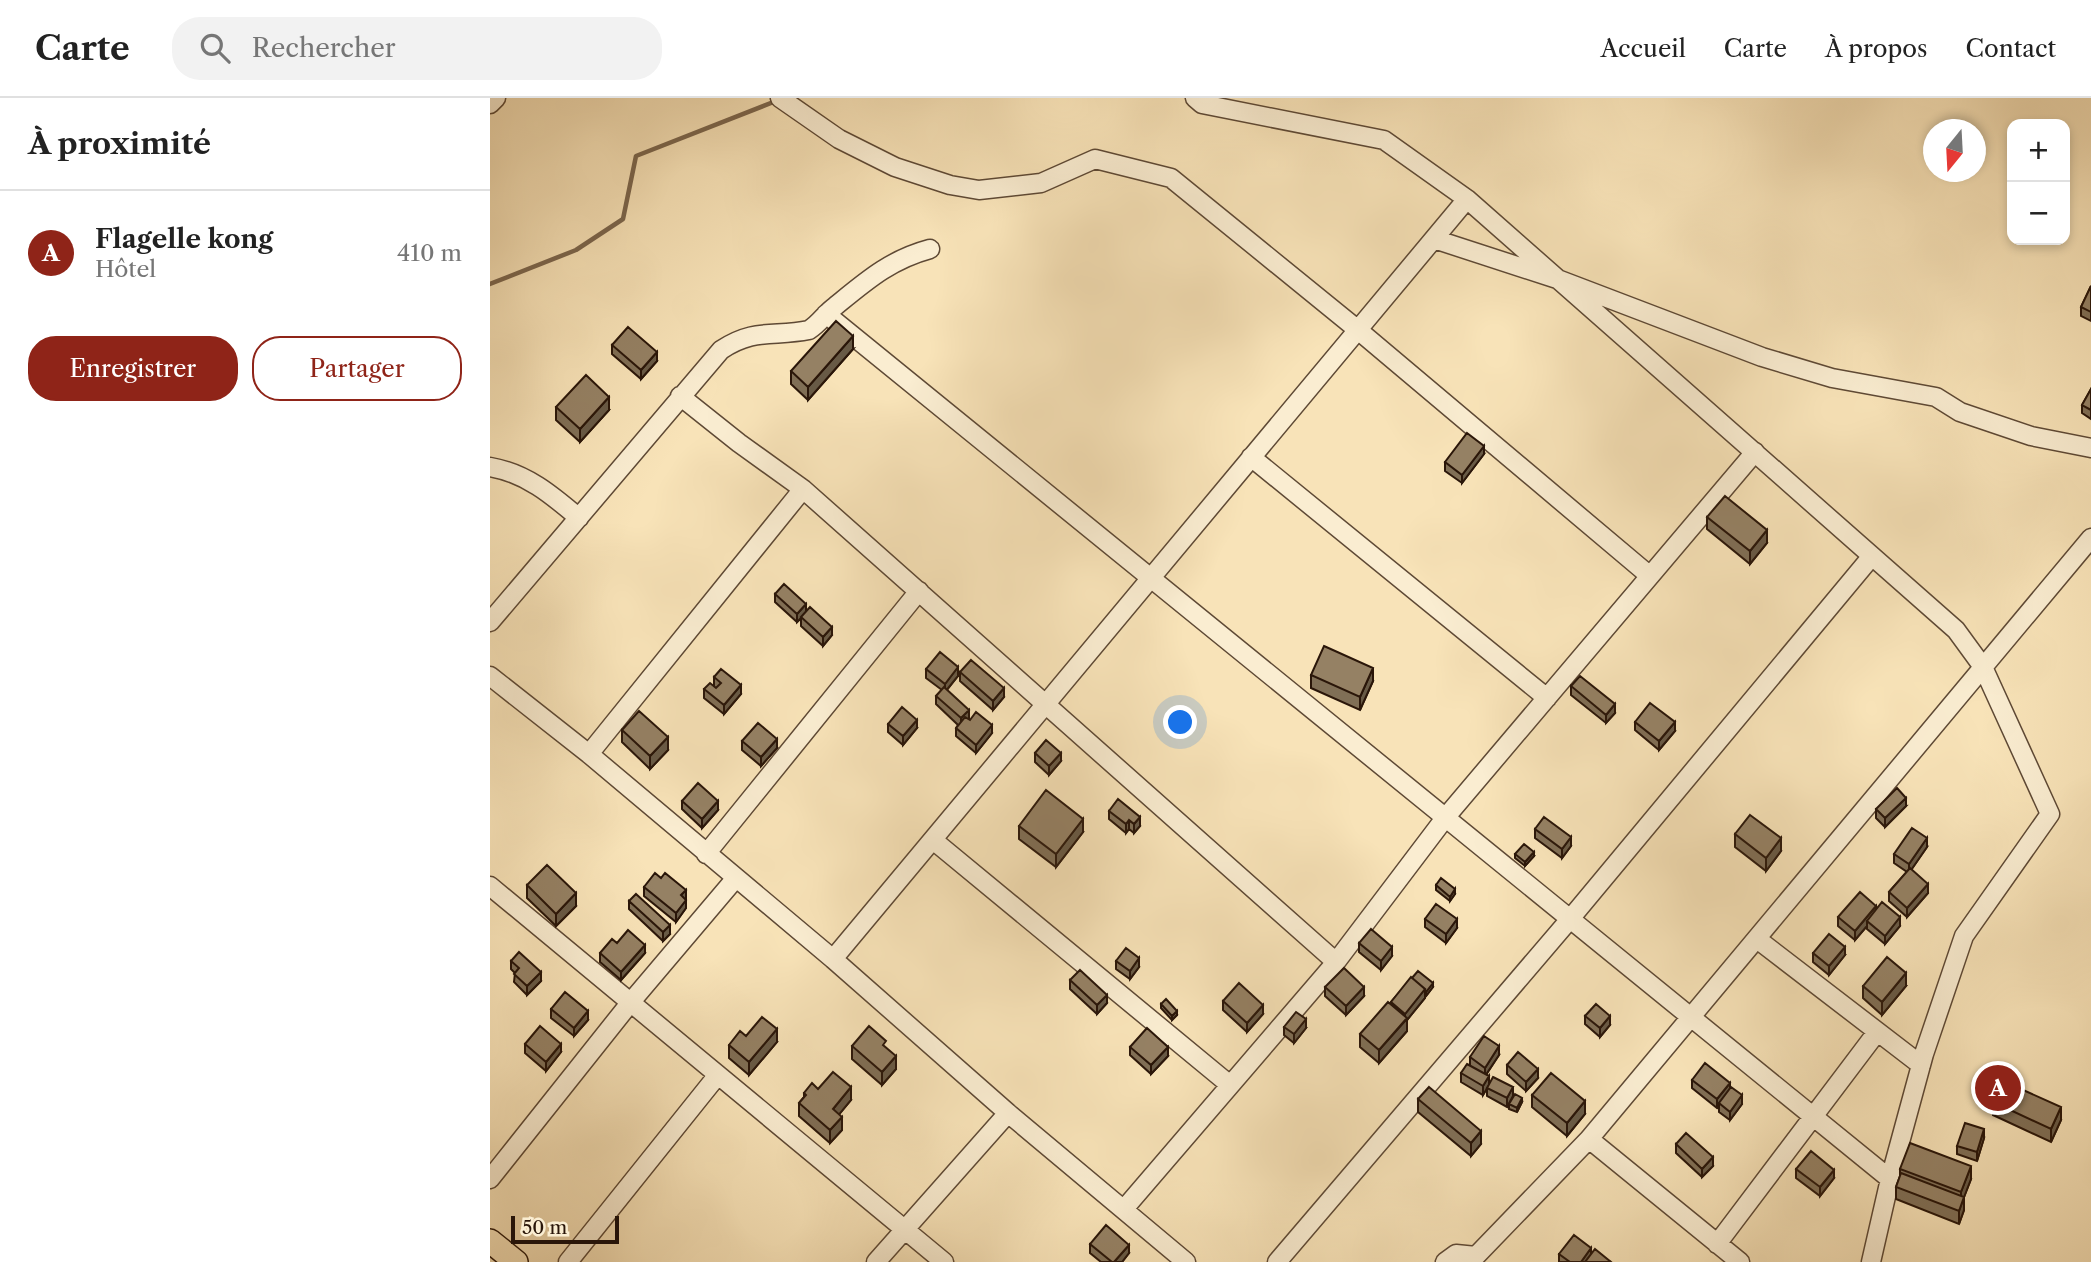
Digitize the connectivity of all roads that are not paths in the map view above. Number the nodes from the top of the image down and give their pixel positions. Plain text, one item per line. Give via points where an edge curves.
1 (496, 98) edge
2 (780, 98) edge
3 (1195, 98) edge
4 (490, 104) edge
5 (1467, 199) junction
6 (1434, 239) junction
7 (930, 249) dead end
8 (1560, 280) junction
9 (826, 314) junction
10 (1358, 330) junction
11 (680, 396) junction
12 (2091, 448) edge
13 (1755, 452) junction
14 (1251, 457) junction
15 (490, 467) edge
16 (803, 489) junction
17 (579, 518) junction
18 (2091, 538) edge
19 (1872, 556) junction
20 (1650, 576) junction
21 (1151, 578) junction
22 (919, 591) junction
23 (490, 622) edge
24 (1983, 667) junction
25 (490, 676) edge
26 (1547, 698) junction
27 (1045, 704) junction
28 (589, 754) junction
29 (1445, 818) junction
30 (933, 840) junction
31 (706, 854) junction
32 (735, 879) junction
33 (490, 886) edge
34 (1570, 919) junction
35 (1757, 939) junction
36 (833, 959) junction
37 (1336, 962) junction
38 (630, 1003) junction
39 (1691, 1017) junction
40 (1877, 1032) junction
41 (1921, 1065) junction
42 (717, 1076) junction
43 (1230, 1085) junction
44 (1008, 1112) junction
45 (1812, 1116) junction
46 (1588, 1139) junction
47 (490, 1179) edge
48 (1890, 1179) junction
49 (1124, 1209) junction
50 (903, 1230) junction
51 (490, 1241) edge
52 (1717, 1244) junction
53 (1480, 1259) edge
54 (516, 1262) edge
55 (568, 1262) edge
56 (876, 1262) edge
57 (944, 1262) edge
58 (1186, 1262) edge
59 (1277, 1262) edge
60 (1445, 1262) edge
61 (1740, 1262) edge
62 (1871, 1262) edge

1 - 4 street
2 - 10 street via 839,139 895,167 960,187 979,190 1041,183 1096,159 1171,178
3 - 5 street via 1202,104 1384,140
5 - 6 street
5 - 8 street
6 - 8 street
6 - 10 street
7 - 9 street via 885,268
8 - 12 street via 1762,357 1832,378 1936,397 1960,412 2031,436
8 - 13 street
9 - 11 street via 809,330 751,335 735,341 721,350
9 - 21 street
10 - 14 street
10 - 20 street
11 - 16 street
11 - 17 street
13 - 19 street
13 - 20 street
14 - 21 street
14 - 26 street
15 - 17 street via 526,478
16 - 22 street
16 - 28 street
17 - 23 street
18 - 24 street
19 - 24 street via 1956,630
19 - 34 street
20 - 26 street
21 - 27 street
21 - 29 street
22 - 27 street
22 - 31 street
24 - 35 street
24 - 41 street via 2050,814 1964,936
25 - 28 street
26 - 29 street
27 - 30 street
27 - 37 street
28 - 31 street
29 - 34 street
29 - 37 street
30 - 36 street
30 - 43 street
31 - 32 street
32 - 36 street
32 - 38 street
33 - 38 street
34 - 39 street
34 - 59 street
35 - 39 street
35 - 40 street
36 - 44 street
37 - 43 street
38 - 42 street
38 - 47 street
39 - 45 street
39 - 46 street
40 - 41 street
40 - 45 street
41 - 48 street
42 - 50 street
42 - 55 street
43 - 49 street
44 - 49 street
44 - 50 street
45 - 48 street
45 - 52 street
46 - 52 street
46 - 53 street
48 - 62 street
49 - 58 street
50 - 56 street
50 - 57 street
51 - 54 main road
52 - 61 street
53 - 60 street via 1457,1254

